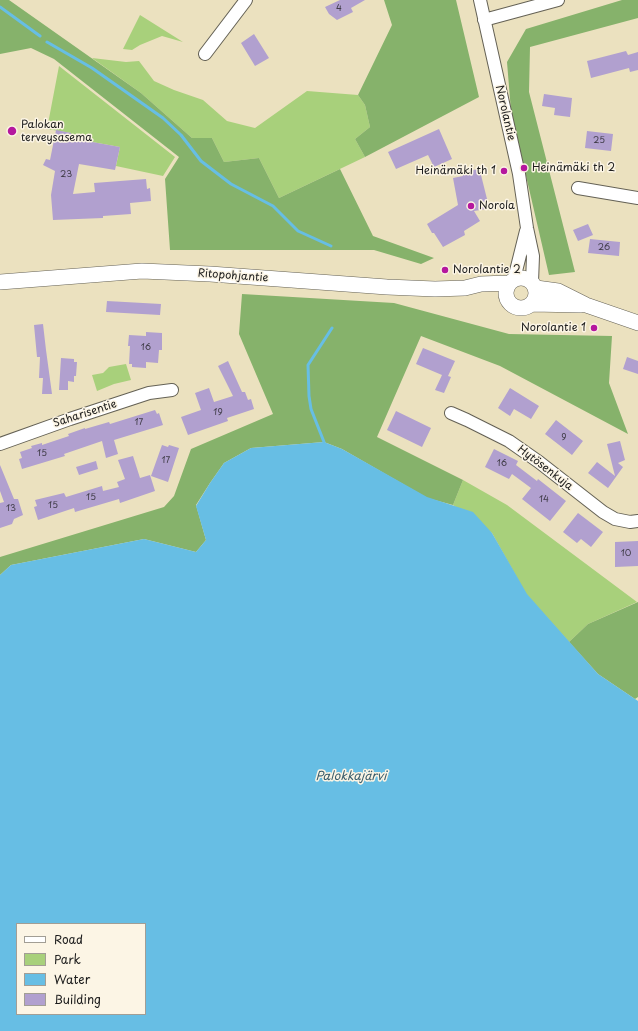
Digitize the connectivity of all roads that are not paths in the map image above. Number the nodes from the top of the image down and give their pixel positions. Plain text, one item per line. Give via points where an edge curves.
1 (246, 0) edge
2 (480, 0) edge
3 (558, 0) edge
4 (484, 20) junction
5 (205, 54) dead end
6 (578, 188) dead end
7 (638, 198) edge
8 (527, 228) junction
9 (0, 282) edge
10 (534, 285) junction
11 (509, 286) junction
12 (532, 304) junction
13 (586, 305) junction
14 (638, 323) edge
15 (172, 390) dead end
16 (451, 413) dead end
17 (0, 444) edge
18 (638, 521) edge

1 - 5 street
2 - 4 street, Norolantie
3 - 4 street
4 - 8 street, Norolantie via 519,174
6 - 7 street
8 - 10 street, Norolantie via 533,256
8 - 11 street, Norolantie
9 - 11 main road, Ritopohjantie via 142,271 435,289 465,288 480,284
10 - 11 main road via 523,278
10 - 12 main road via 536,295
10 - 13 main road via 558,291
11 - 12 main road via 508,300 514,307 524,308
12 - 13 main road
13 - 14 main road
15 - 17 street, Saharisentie via 149,393
16 - 18 street, Hytösenkuja via 509,442 615,519

